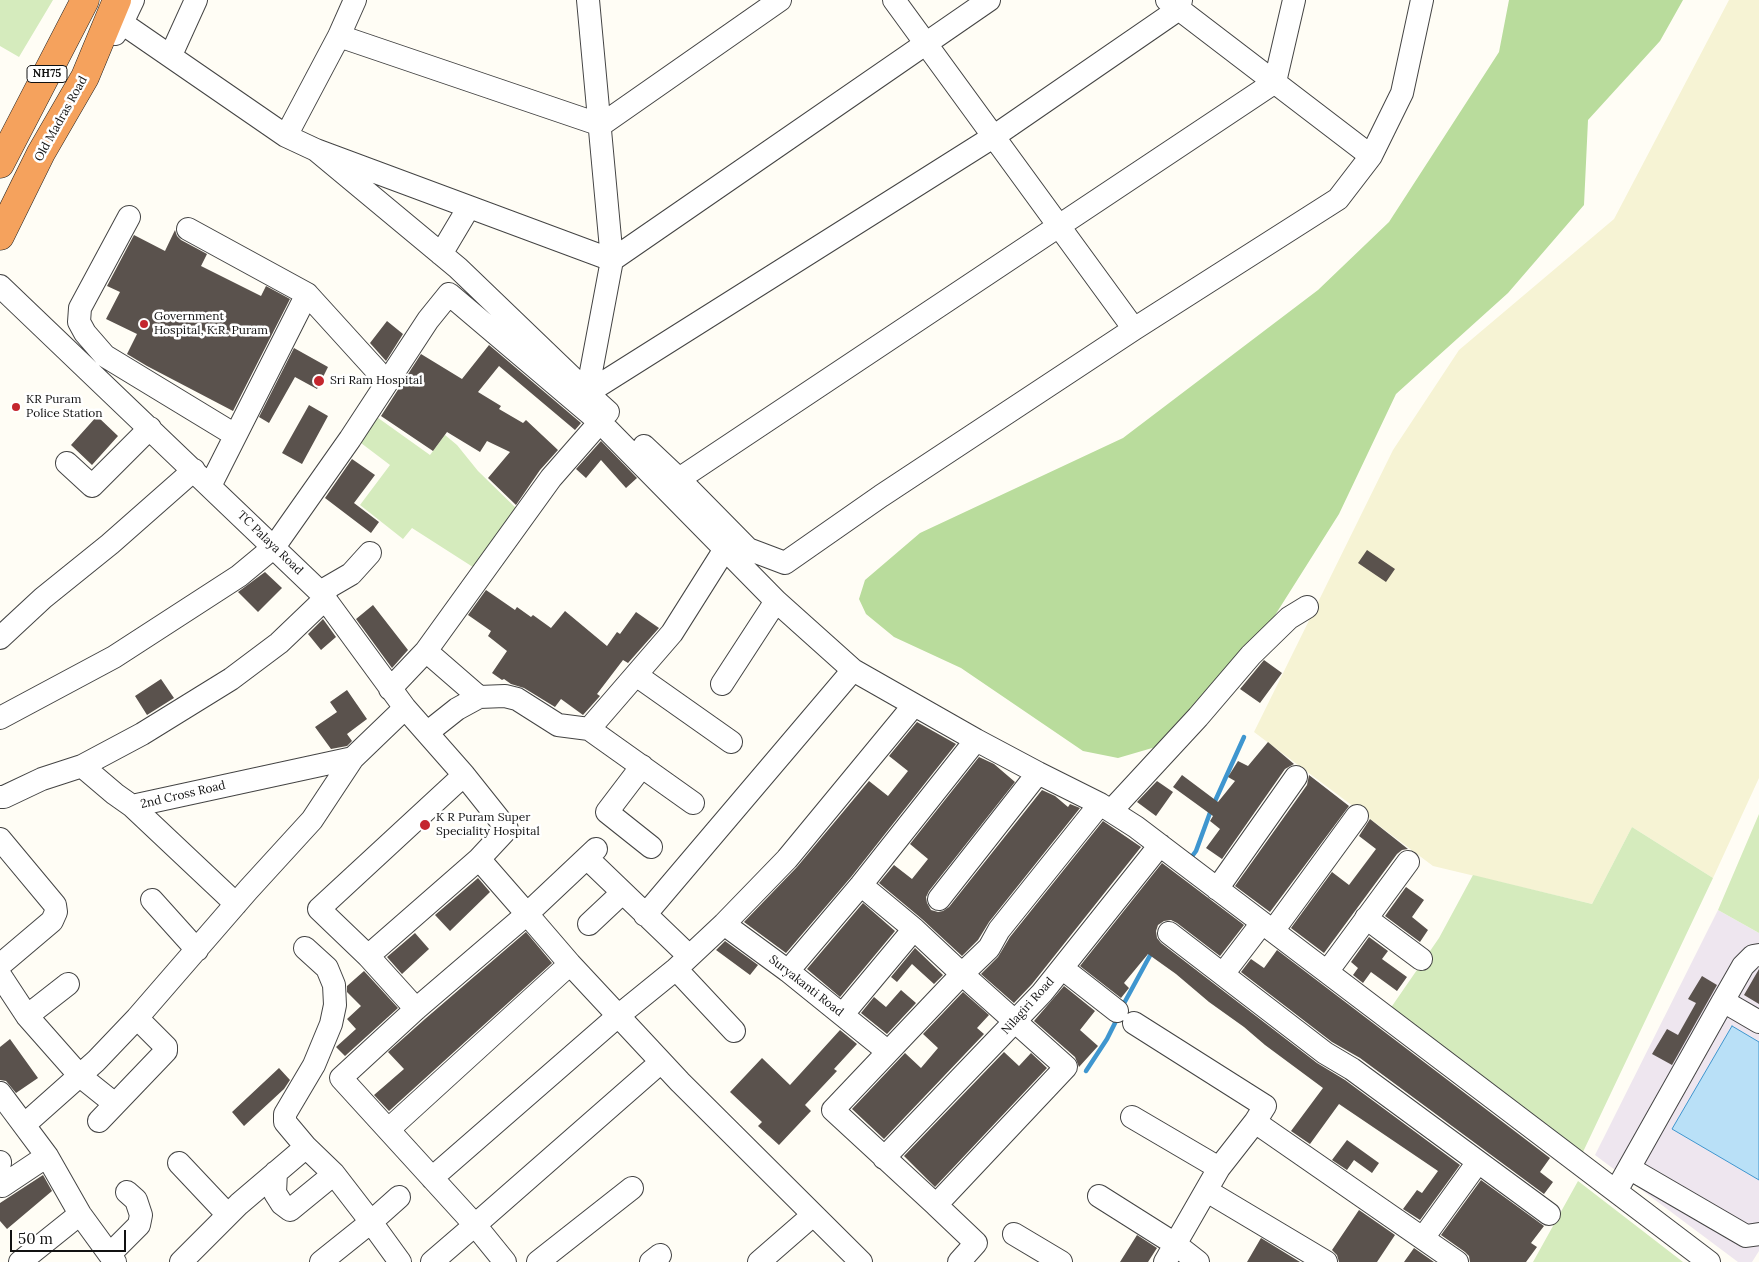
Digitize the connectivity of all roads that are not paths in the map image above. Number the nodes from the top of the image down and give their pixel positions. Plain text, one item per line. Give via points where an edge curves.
1 (85, 0) edge
2 (134, 0) edge
3 (196, 0) edge
4 (355, 0) edge
5 (588, 0) edge
6 (780, 0) edge
7 (894, 0) edge
8 (989, 0) edge
9 (1294, 0) edge
10 (1422, 0) edge
11 (1176, 3) edge
12 (120, 11) edge
13 (338, 36) junction
14 (926, 45) junction
15 (171, 55) junction
16 (1275, 82) junction
17 (601, 125) junction
18 (286, 136) junction
19 (993, 137) junction
20 (316, 150) junction
21 (3, 151) edge
22 (41, 153) junction
23 (1371, 156) junction
24 (469, 207) junction
25 (129, 217) dead end
26 (1060, 227) junction
27 (188, 229) dead end
28 (0, 236) edge
29 (441, 254) junction
30 (612, 260) junction
31 (0, 286) edge
32 (307, 294) junction
33 (1134, 329) junction
34 (377, 371) dead end
35 (587, 393) junction
36 (600, 422) junction
37 (150, 428) junction
38 (235, 435) junction
39 (67, 464) dead end
40 (194, 470) junction
41 (679, 479) junction
42 (210, 486) junction
43 (274, 547) junction
44 (725, 549) junction
45 (370, 553) dead end
46 (323, 595) junction
47 (776, 600) junction
48 (1307, 607) dead end
49 (0, 638) edge
50 (426, 651) junction
51 (853, 670) junction
52 (636, 675) junction
53 (722, 684) dead end
54 (390, 689) junction
55 (479, 697) junction
56 (914, 706) junction
57 (405, 708) junction
58 (0, 718) edge
59 (589, 729) junction
60 (428, 732) junction
61 (976, 740) junction
62 (731, 742) dead end
63 (353, 758) junction
64 (82, 766) junction
65 (642, 766) junction
66 (1038, 773) junction
67 (464, 775) junction
68 (1296, 777) dead end
69 (1, 800) edge
70 (694, 803) dead end
71 (132, 806) junction
72 (1106, 808) junction
73 (1356, 816) dead end
74 (0, 839) edge
75 (1160, 844) junction
76 (651, 847) dead end
77 (479, 858) junction
78 (1408, 862) dead end
79 (861, 885) junction
80 (1217, 889) junction
81 (622, 893) junction
82 (938, 899) dead end
83 (152, 900) dead end
84 (236, 904) junction
85 (526, 914) junction
86 (645, 915) junction
87 (1366, 918) junction
88 (589, 924) dead end
89 (724, 924) junction
90 (1267, 927) junction
91 (914, 929) junction
92 (1169, 933) dead end
93 (305, 948) dead end
94 (197, 950) junction
95 (1759, 955) edge
96 (368, 956) junction
97 (1420, 959) dead end
98 (682, 962) junction
99 (570, 964) junction
100 (0, 965) edge
101 (1062, 968) junction
102 (788, 971) junction
103 (1327, 972) junction
104 (962, 974) junction
105 (1223, 974) junction
106 (0, 975) edge
107 (68, 984) dead end
108 (1723, 1001) junction
109 (416, 1009) junction
110 (842, 1014) junction
111 (26, 1016) junction
112 (618, 1016) junction
113 (137, 1018) junction
114 (1015, 1021) junction
115 (1759, 1022) edge
116 (734, 1030) dead end
117 (887, 1051) junction
118 (661, 1062) junction
119 (80, 1076) junction
120 (0, 1094) edge
121 (115, 1104) junction
122 (1132, 1117) dead end
123 (99, 1121) dead end
124 (1255, 1122) junction
125 (24, 1125) junction
126 (389, 1129) junction
127 (306, 1146) junction
128 (47, 1156) junction
129 (884, 1158) junction
130 (1478, 1162) junction
131 (178, 1163) dead end
132 (1220, 1168) junction
133 (276, 1172) junction
134 (334, 1174) junction
135 (432, 1178) junction
136 (2, 1186) dead end
137 (632, 1188) dead end
138 (1207, 1191) junction
139 (127, 1192) dead end
140 (399, 1196) dead end
141 (1099, 1196) dead end
142 (936, 1205) junction
143 (80, 1214) junction
144 (1549, 1214) dead end
145 (228, 1215) junction
146 (813, 1215) junction
147 (371, 1222) junction
148 (475, 1225) junction
149 (1014, 1234) dead end
150 (1759, 1234) edge
151 (1423, 1238) junction
152 (1170, 1253) edge
153 (112, 1258) edge
154 (188, 1260) edge
155 (20, 1262) edge
156 (322, 1262) edge
157 (400, 1262) edge
158 (432, 1262) edge
159 (505, 1262) edge
160 (538, 1262) edge
161 (759, 1262) edge
162 (861, 1262) edge
163 (959, 1262) edge
164 (1061, 1262) edge
165 (1198, 1262) edge
166 (1326, 1262) edge
167 (1458, 1262) edge
168 (1709, 1262) edge

1 - 21 highway, NH75
2 - 12 street
3 - 15 street
4 - 13 street
5 - 17 street
6 - 17 street
7 - 14 street
8 - 14 street
9 - 16 street
10 - 23 street via 1402,93
11 - 16 street
11 - 19 street
12 - 15 street
12 - 22 highway, Old Madras Road / NH75
13 - 17 street
13 - 18 street
14 - 19 street
14 - 30 street
15 - 18 street
16 - 23 street
16 - 26 street
17 - 30 street
18 - 20 street
19 - 26 street
19 - 35 street
20 - 24 street
20 - 29 street
21 - 22 street
22 - 28 highway, Old Madras Road / NH75
23 - 33 street via 1338,199
24 - 29 street
24 - 30 street
25 - 38 street via 80,308 79,322 105,356
26 - 33 street
26 - 41 street
27 - 32 street
29 - 35 street
30 - 35 street
31 - 37 street, TC Palaya Road
32 - 34 street
32 - 38 street
33 - 41 street via 785,563 748,549
35 - 41 street
36 - 43 street via 449,294
36 - 44 street
36 - 50 street via 551,478
37 - 39 street via 92,486
37 - 40 street, TC Palaya Road
38 - 42 street
40 - 42 street, TC Palaya Road
40 - 49 street
42 - 43 street, TC Palaya Road
43 - 46 street, TC Palaya Road
43 - 58 street via 239,576 114,657
44 - 47 street
44 - 52 street via 672,633
45 - 46 street via 351,574
46 - 54 street, TC Palaya Road
46 - 64 street via 279,643 231,679 142,734
47 - 51 street
47 - 53 street
48 - 72 street via 1290,618 1251,655 1198,718
50 - 54 street
50 - 55 street
51 - 56 street
51 - 86 street
52 - 59 street
52 - 62 street
54 - 57 street, TC Palaya Road
55 - 59 street via 517,699 558,725
55 - 60 street via 457,709
56 - 61 street
56 - 89 street via 787,859
57 - 60 street, TC Palaya Road
57 - 63 street
59 - 65 street
60 - 67 street, TC Palaya Road
61 - 66 street
61 - 79 street
63 - 71 street, 2nd Cross Road
63 - 84 street via 312,820
64 - 69 street via 42,779
64 - 71 street, 2nd Cross Road
65 - 70 street
65 - 76 street via 607,812
66 - 72 street
66 - 82 street
67 - 77 street, TC Palaya Road via 507,829
67 - 96 street via 319,909
68 - 80 street
71 - 84 street
72 - 75 street
72 - 104 street via 1000,930 989,948
73 - 90 street
74 - 100 street via 55,905 56,912 52,921
75 - 80 street
75 - 101 street, Nilagiri Road
77 - 85 street
77 - 96 street
78 - 87 street
79 - 91 street
79 - 102 street
80 - 90 street
81 - 85 street via 592,854
81 - 86 street
81 - 88 street
83 - 94 street
84 - 94 street
85 - 99 street
85 - 109 street
86 - 98 street
87 - 97 street
87 - 103 street
89 - 98 street
89 - 102 street, Suryakanti Road
90 - 103 street
90 - 105 street
91 - 104 street
91 - 110 street
92 - 105 street
93 - 127 street via 327,968 334,985 335,1005 331,1024 314,1065 285,1114 285,1122
94 - 113 street
95 - 108 street via 1753,956 1743,966
96 - 109 street
98 - 112 street
98 - 116 street
99 - 112 street
99 - 126 street
101 - 114 street, Nilagiri Road
101 - 124 street via 1125,1017 1265,1106
102 - 110 street, Suryakanti Road
103 - 168 street
104 - 114 street
104 - 117 street
105 - 130 street via 1325,1054 1352,1069
106 - 111 street
107 - 111 street
108 - 115 street
108 - 150 street via 1624,1176 1746,1236
109 - 126 street via 342,1078
110 - 117 street, Suryakanti Road
111 - 119 street
112 - 118 street
112 - 135 street
113 - 119 street
113 - 121 street via 166,1051
114 - 129 street, Nilagiri Road
114 - 142 street via 1066,1067
117 - 129 street via 833,1110
118 - 146 street
118 - 148 street
119 - 121 street
119 - 125 street
120 - 125 street
121 - 123 street
122 - 132 street
124 - 132 street
124 - 151 street
125 - 128 street
126 - 135 street
127 - 133 street
127 - 134 street
128 - 136 street
128 - 143 street
129 - 142 street
130 - 144 street
130 - 151 street
131 - 145 street
132 - 138 street
133 - 134 street via 275,1193 290,1210
133 - 145 street
134 - 147 street
135 - 148 street
137 - 160 street
138 - 152 street
138 - 166 street
139 - 153 street via 136,1200 141,1215 139,1225
140 - 147 street
141 - 152 street
142 - 163 street via 976,1242
143 - 153 street
143 - 155 street
145 - 154 street
146 - 161 street
146 - 162 street
147 - 156 street
147 - 157 street
148 - 158 street
148 - 159 street
149 - 164 street
151 - 167 street
152 - 165 street

